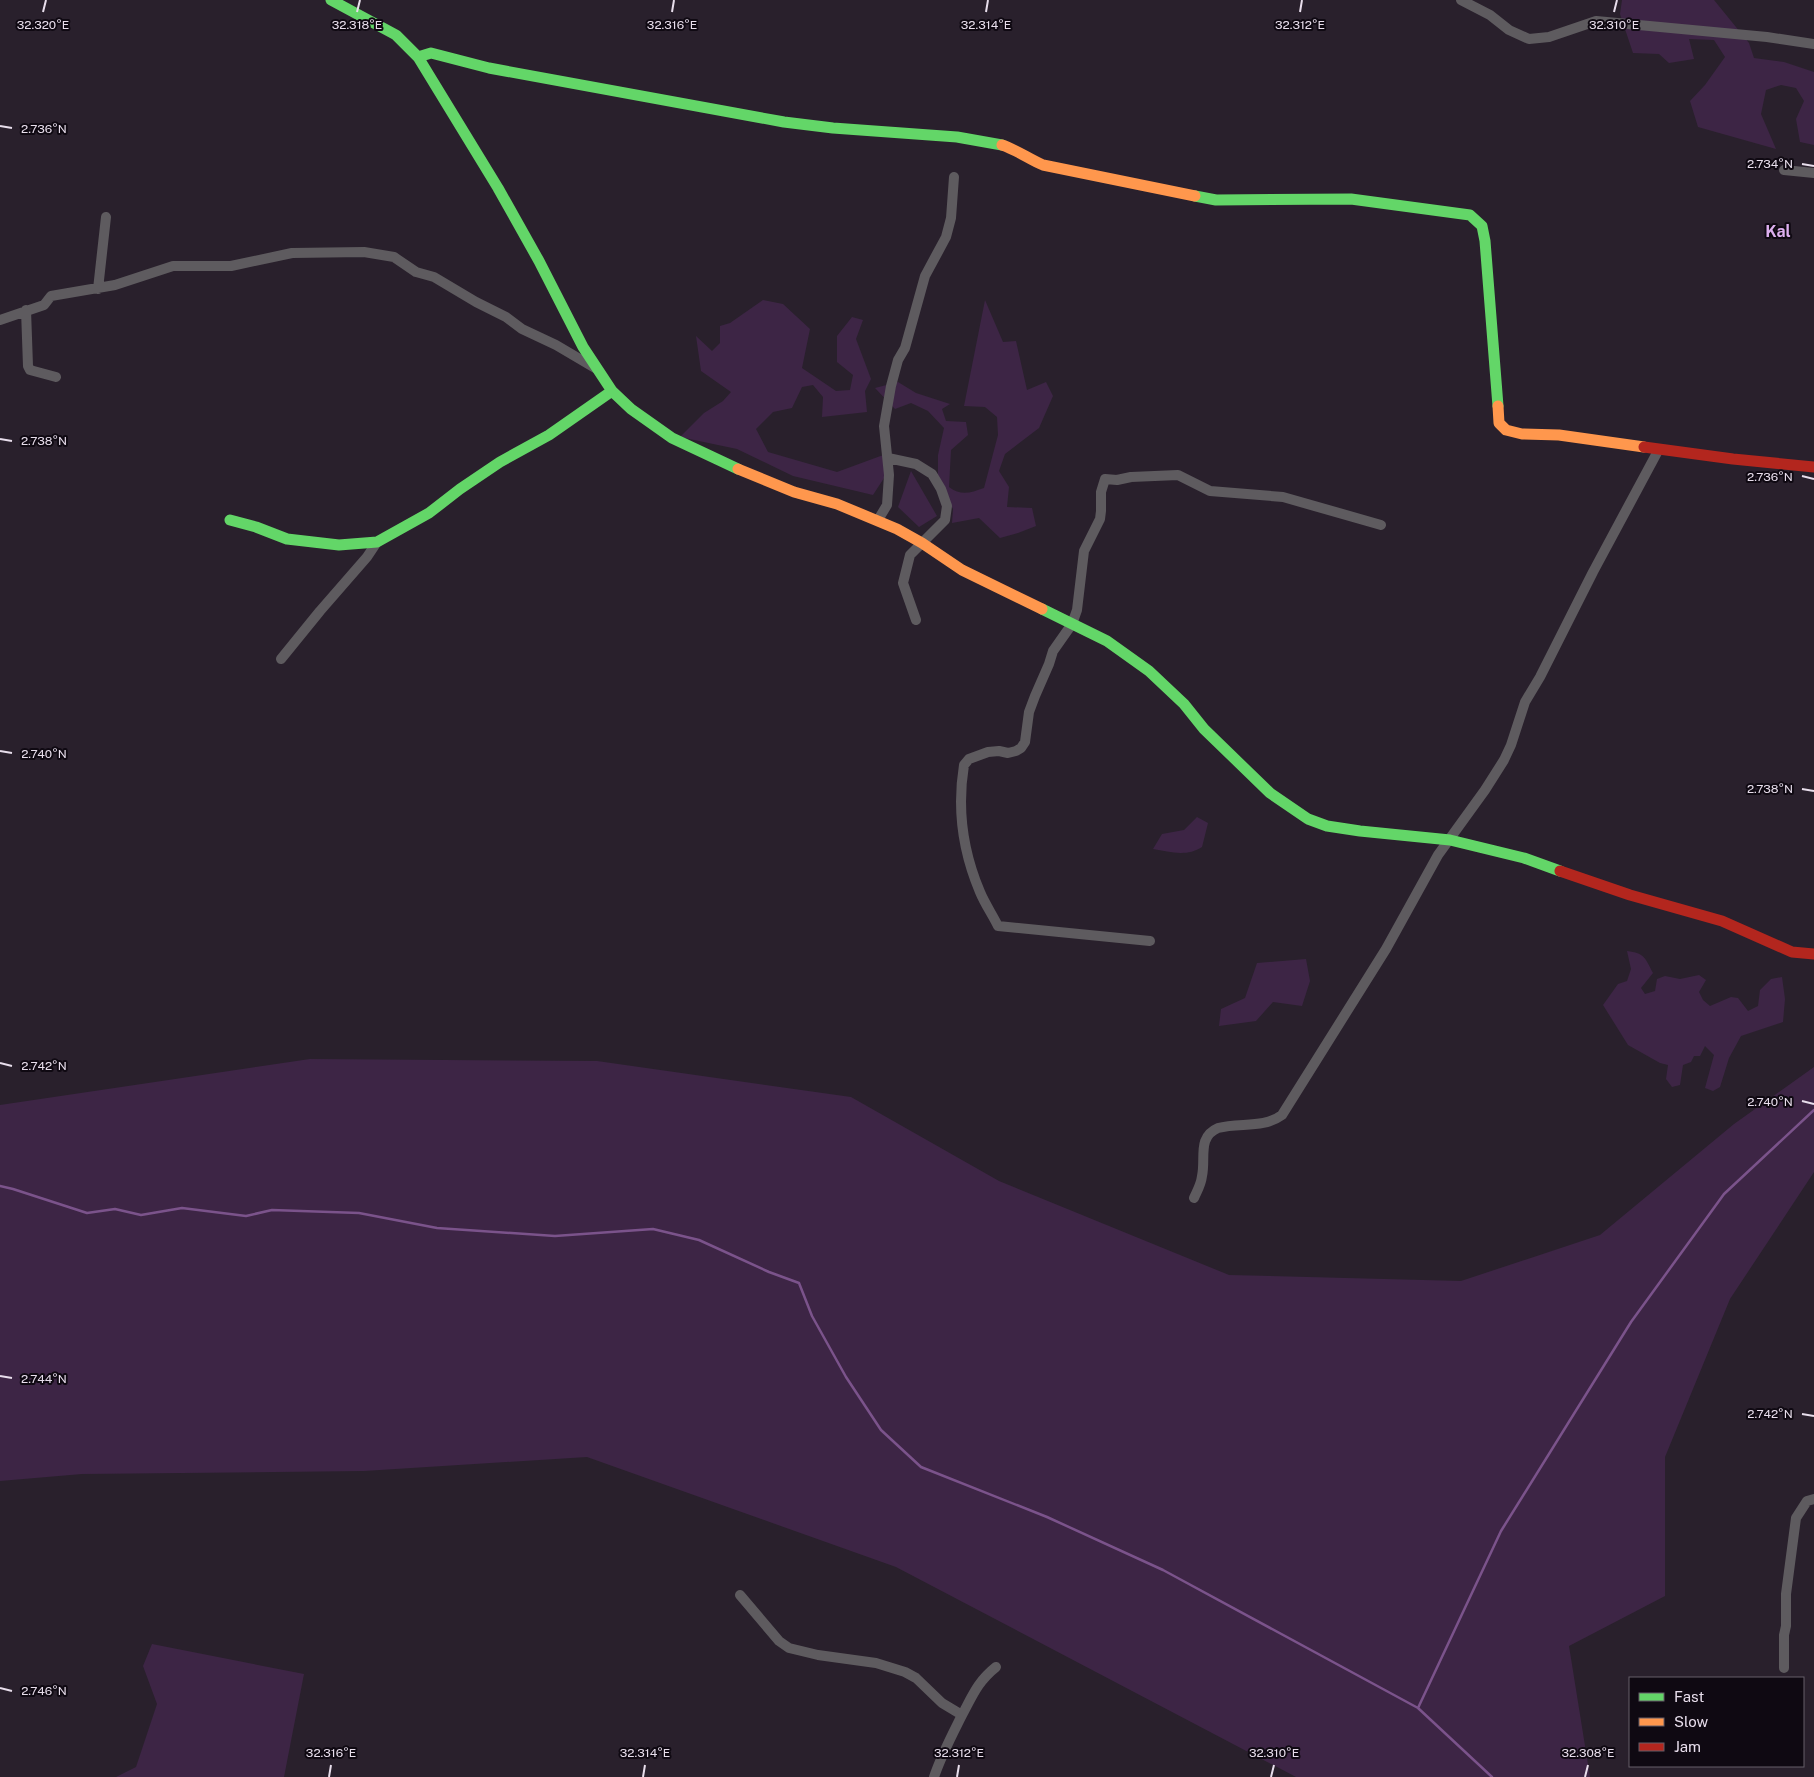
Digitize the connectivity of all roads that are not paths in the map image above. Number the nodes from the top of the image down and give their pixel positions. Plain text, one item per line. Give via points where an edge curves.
1 (331, 0) edge
2 (1461, 0) edge
3 (1814, 44) edge
4 (418, 57) junction
5 (1784, 170) dead end
6 (1814, 172) edge
7 (954, 177) dead end
8 (106, 217) dead end
9 (98, 289) junction
10 (26, 310) junction
11 (0, 320) edge
12 (598, 370) junction
13 (56, 377) dead end
14 (612, 392) junction
15 (1659, 449) junction
16 (888, 458) junction
17 (1814, 467) edge
18 (230, 520) dead end
19 (878, 520) junction
20 (1381, 525) dead end
21 (377, 542) junction
22 (922, 543) junction
23 (916, 620) dead end
24 (1072, 624) junction
25 (281, 659) dead end
26 (1450, 840) junction
27 (1150, 941) dead end
28 (1814, 954) edge
29 (1194, 1198) dead end
30 (1814, 1499) edge
31 (740, 1595) dead end
32 (996, 1667) dead end
33 (1784, 1668) dead end
34 (962, 1715) junction
35 (934, 1777) edge

1 - 4 street via 396,35
2 - 3 street via 1529,39 1549,38 1596,20
4 - 12 street via 502,196
4 - 15 street via 431,53 489,68 784,122 957,137 999,144 1043,165 1216,200 1351,199 1470,215 1482,226 1485,241 1499,424 1506,430 1522,434 1559,435
5 - 6 street
7 - 16 street via 951,218 946,236 925,276 891,386 884,426
8 - 9 street
9 - 10 street via 51,296 44,305
9 - 12 street via 173,266 231,266 292,253 379,254 434,277
10 - 11 street
10 - 13 street via 28,366 30,370
12 - 14 street
14 - 19 street via 672,438 753,476
14 - 21 street via 549,435 500,462 429,513
15 - 17 street
15 - 26 street via 1525,702 1504,760
16 - 19 street via 887,506
16 - 22 street via 916,464 932,474 941,490 946,506 945,520
18 - 21 street via 287,539 339,545
19 - 22 street
20 - 24 street via 1283,497 1210,491 1178,475 1105,478 1096,529 1084,551 1077,610
21 - 25 street
22 - 23 street via 910,555 903,583
22 - 24 street via 962,570
24 - 26 street via 1107,640 1149,671 1244,769 1281,802 1308,819 1327,826 1360,831
24 - 27 street via 1053,651 1029,712 1025,742 1008,753 999,751 978,755 964,765 963,838 979,890 998,926
26 - 28 street via 1524,858 1630,895 1722,920 1792,952
26 - 29 street via 1282,1115 1266,1124 1218,1128 1207,1136 1203,1175
30 - 33 street via 1807,1501 1796,1518 1786,1594
31 - 34 street via 779,1641 789,1648 876,1663 905,1672
32 - 34 street via 972,1694
34 - 35 street via 941,1755

